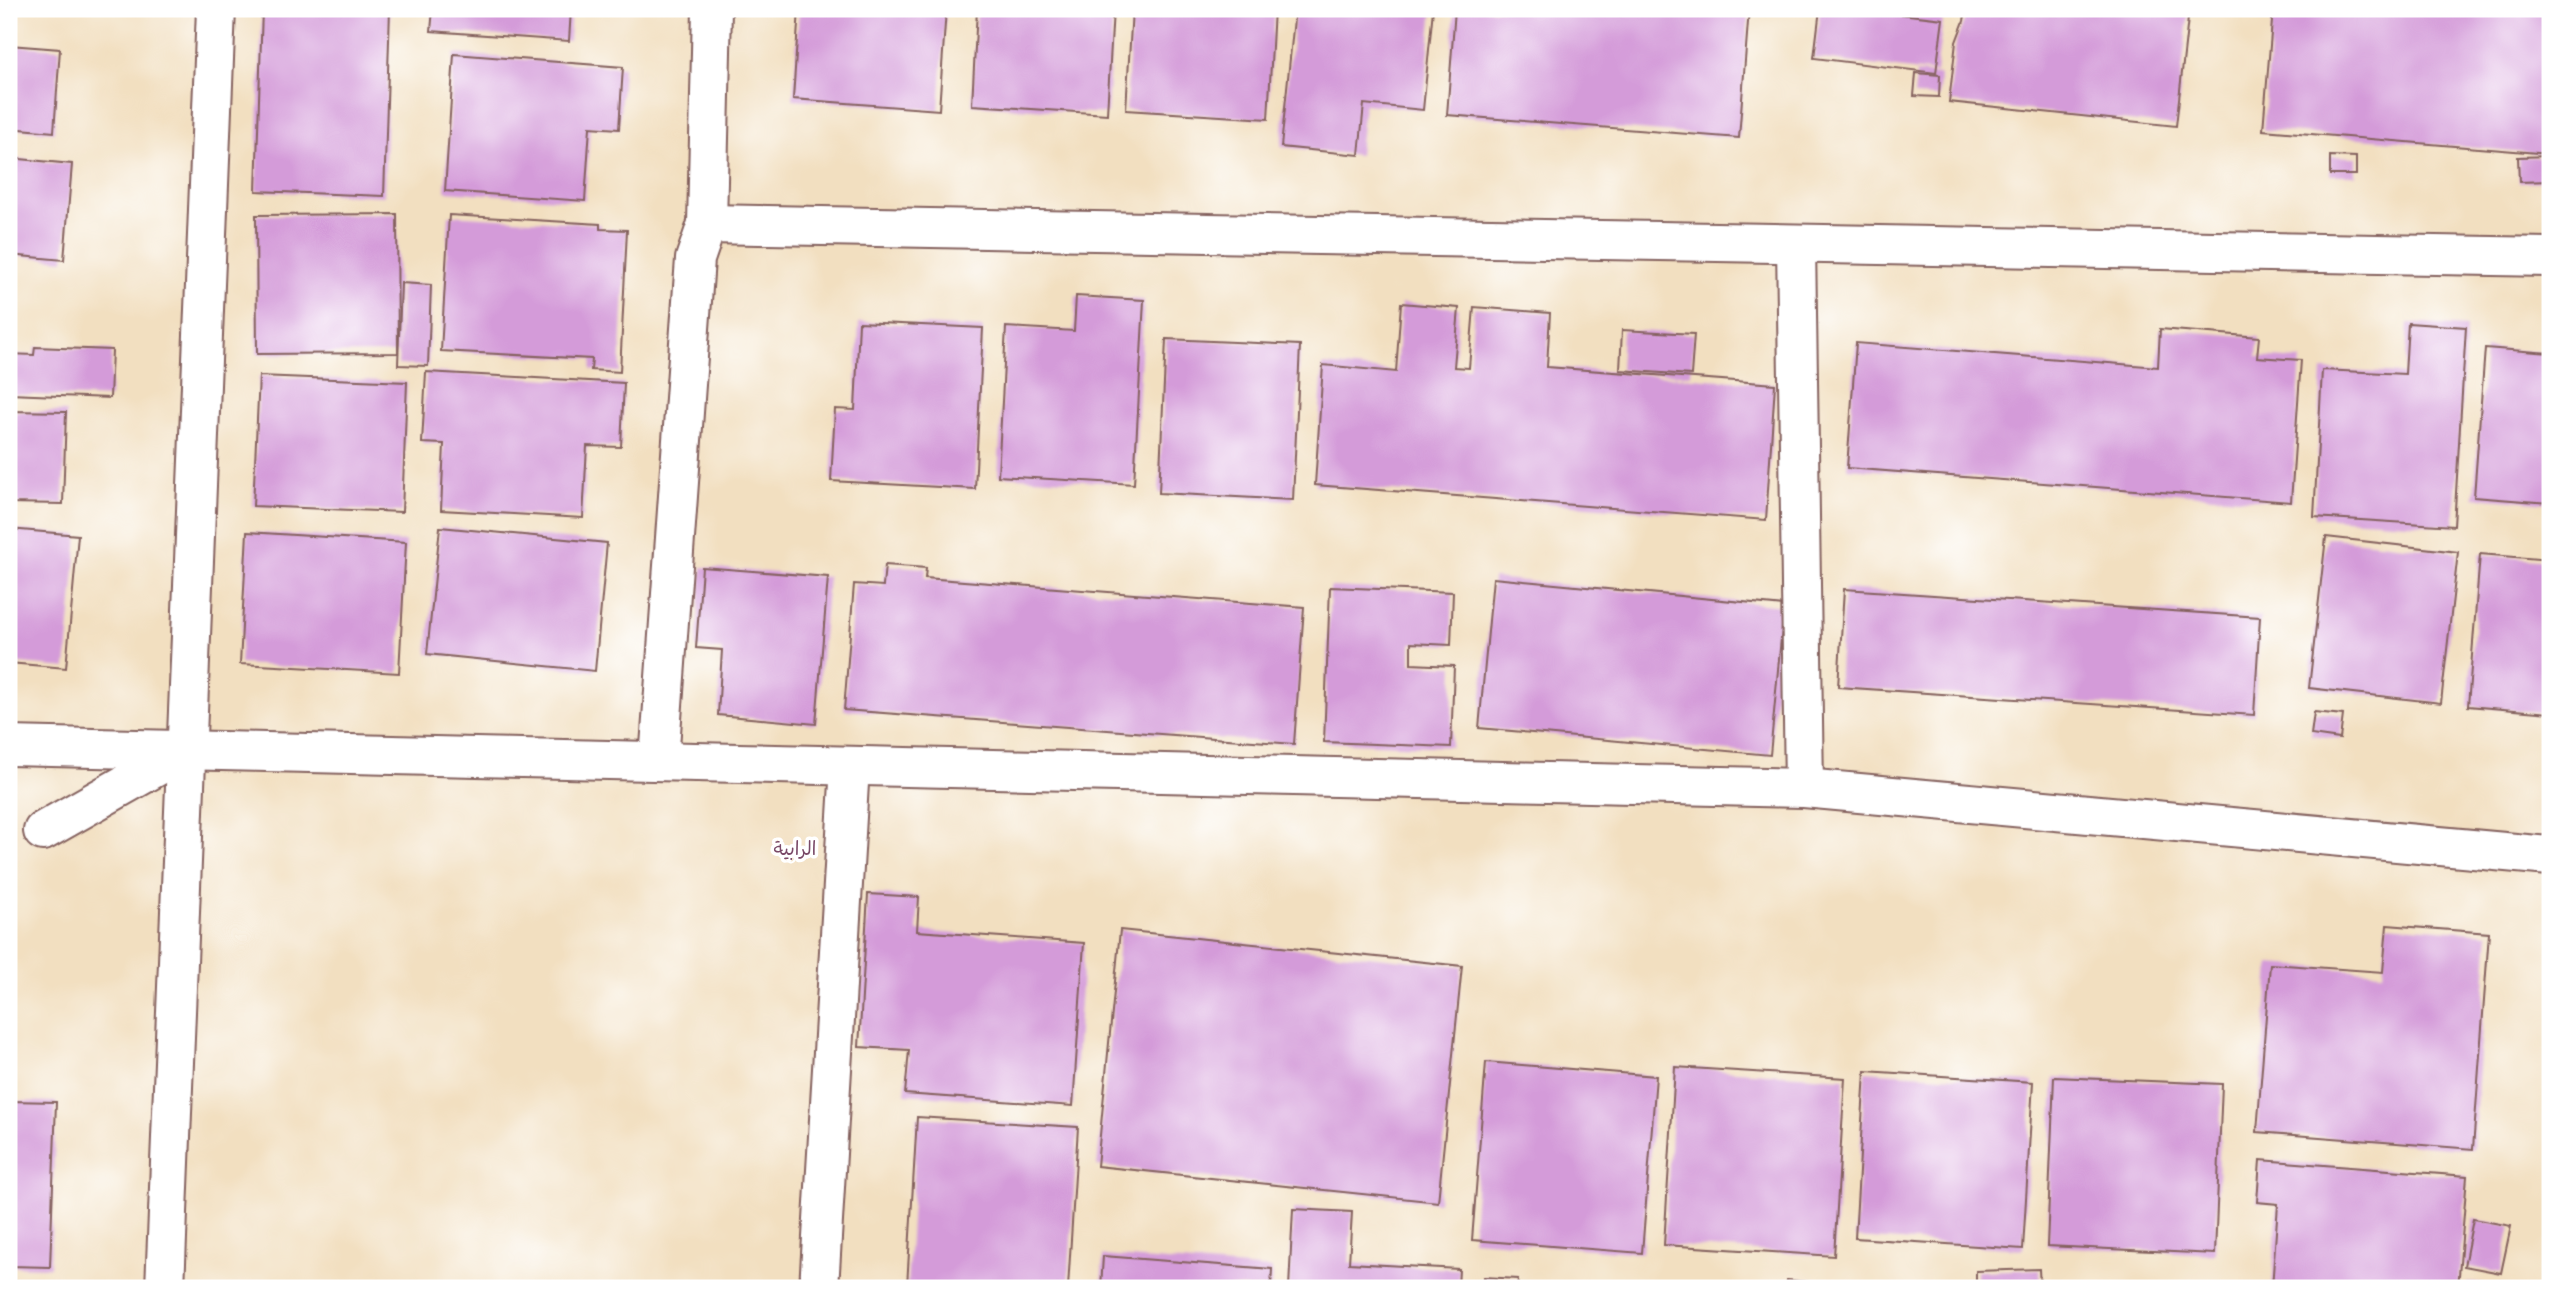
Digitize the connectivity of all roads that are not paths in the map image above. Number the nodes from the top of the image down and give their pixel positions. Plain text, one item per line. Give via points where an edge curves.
1 (216, 9) edge
2 (712, 9) edge
3 (707, 224) junction
4 (1796, 244) junction
5 (2550, 257) edge
6 (9, 746) edge
7 (186, 750) junction
8 (659, 761) junction
9 (850, 766) junction
10 (1804, 788) junction
11 (43, 831) dead end
12 (2550, 856) edge
13 (165, 1288) edge
14 (819, 1288) edge

1 - 7 street
2 - 3 street
3 - 4 street
3 - 8 street via 695,259
4 - 5 street
4 - 10 street
6 - 7 street
7 - 8 street
7 - 11 street
7 - 13 street
8 - 9 street
9 - 10 street
9 - 14 street
10 - 12 street

